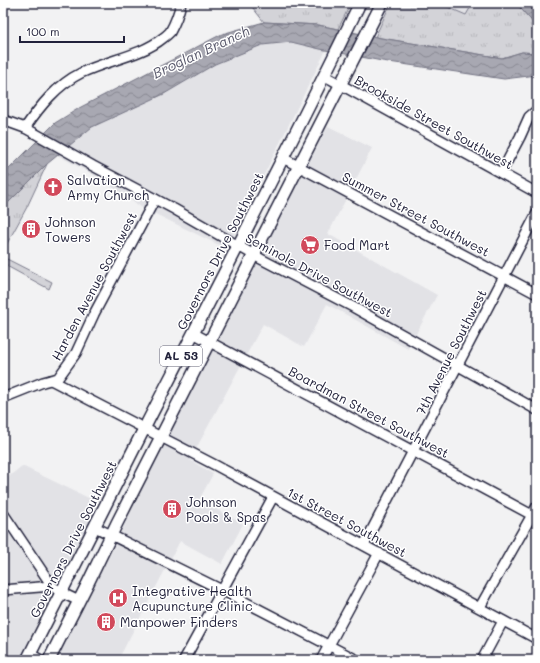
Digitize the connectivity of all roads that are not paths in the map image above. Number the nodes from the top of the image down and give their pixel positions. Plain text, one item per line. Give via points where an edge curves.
1 (181, 3) edge
2 (360, 3) edge
3 (382, 3) edge
4 (325, 76) junction
5 (340, 86) junction
6 (537, 110) edge
7 (3, 120) edge
8 (25, 128) junction
9 (283, 158) junction
10 (299, 167) junction
11 (501, 173) junction
12 (537, 193) edge
13 (155, 199) junction
14 (537, 213) edge
15 (238, 247) junction
16 (254, 255) junction
17 (505, 276) junction
18 (537, 294) edge
19 (193, 333) junction
20 (210, 342) junction
21 (458, 366) junction
22 (50, 380) junction
23 (3, 398) edge
24 (537, 410) edge
25 (144, 428) junction
26 (160, 436) junction
27 (414, 452) junction
28 (273, 497) junction
29 (537, 506) edge
30 (3, 513) edge
31 (532, 515) junction
32 (95, 526) junction
33 (13, 529) junction
34 (3, 530) edge
35 (111, 534) junction
36 (364, 545) junction
37 (379, 553) junction
38 (52, 586) junction
39 (3, 590) edge
40 (222, 590) junction
41 (62, 593) junction
42 (79, 601) junction
43 (480, 607) junction
44 (503, 621) junction
45 (537, 639) edge
46 (328, 645) junction
47 (29, 657) edge
48 (41, 660) edge
49 (49, 660) edge
50 (184, 660) edge
51 (320, 660) edge
52 (358, 660) edge
53 (482, 660) edge

1 - 8 street via 170,33 150,47 82,72 68,80 57,88
2 - 4 main road, Governors Drive Southwest / AL 53
3 - 5 main road, AL 53
4 - 5 street, Brookside Street Southwest
4 - 9 main road, Governors Drive Southwest / AL 53
5 - 10 main road, AL 53
5 - 11 street, Brookside Street Southwest
6 - 11 street via 529,117
7 - 8 street, Seminole Drive Southwest
8 - 13 street, Seminole Drive Southwest
9 - 10 street, Summer Street Southwest
9 - 15 main road, Governors Drive Southwest / AL 53
10 - 16 main road, AL 53
10 - 17 street, Summer Street Southwest
11 - 12 street, Brookside Street Southwest
13 - 15 street, Seminole Drive Southwest
13 - 22 street, Harden Avenue Southwest via 76,353 58,378
14 - 17 street, 7th Avenue Southwest
15 - 16 street, Seminole Drive Southwest
15 - 19 main road, Governors Drive Southwest / AL 53
16 - 20 main road, AL 53
16 - 21 street, Seminole Drive Southwest
17 - 18 street, Summer Street Southwest
17 - 21 street, 7th Avenue Southwest
19 - 20 street, Boardman Street Southwest
19 - 25 main road, Governors Drive Southwest / AL 53
20 - 26 main road, AL 53
20 - 27 street, Boardman Street Southwest
21 - 24 street, Seminole Drive Southwest
21 - 27 street, 7th Avenue Southwest
22 - 23 street, Harden Avenue Southwest
22 - 25 street, 1st Street Southwest
25 - 26 street, 1st Street Southwest
25 - 32 main road, Governors Drive Southwest / AL 53
26 - 28 street, 1st Street Southwest
26 - 35 main road, AL 53
27 - 31 street, Boardman Street Southwest
27 - 36 street, 7th Avenue Southwest
28 - 36 street, 1st Street Southwest
28 - 40 street
29 - 31 street
30 - 33 street
31 - 43 street
32 - 35 street
32 - 41 main road, Governors Drive Southwest / AL 53
33 - 34 street
33 - 38 street
35 - 40 street
35 - 42 main road, AL 53
36 - 37 street, 1st Street Southwest
37 - 43 street, 1st Street Southwest
37 - 46 street
38 - 39 street
38 - 41 street
40 - 46 street
40 - 50 street
41 - 42 street
41 - 47 main road, Governors Drive Southwest / AL 53
42 - 49 main road, AL 53
43 - 44 street, 1st Street Southwest
44 - 45 street, 1st Street Southwest
44 - 53 street
46 - 51 street
46 - 52 street
47 - 48 street

